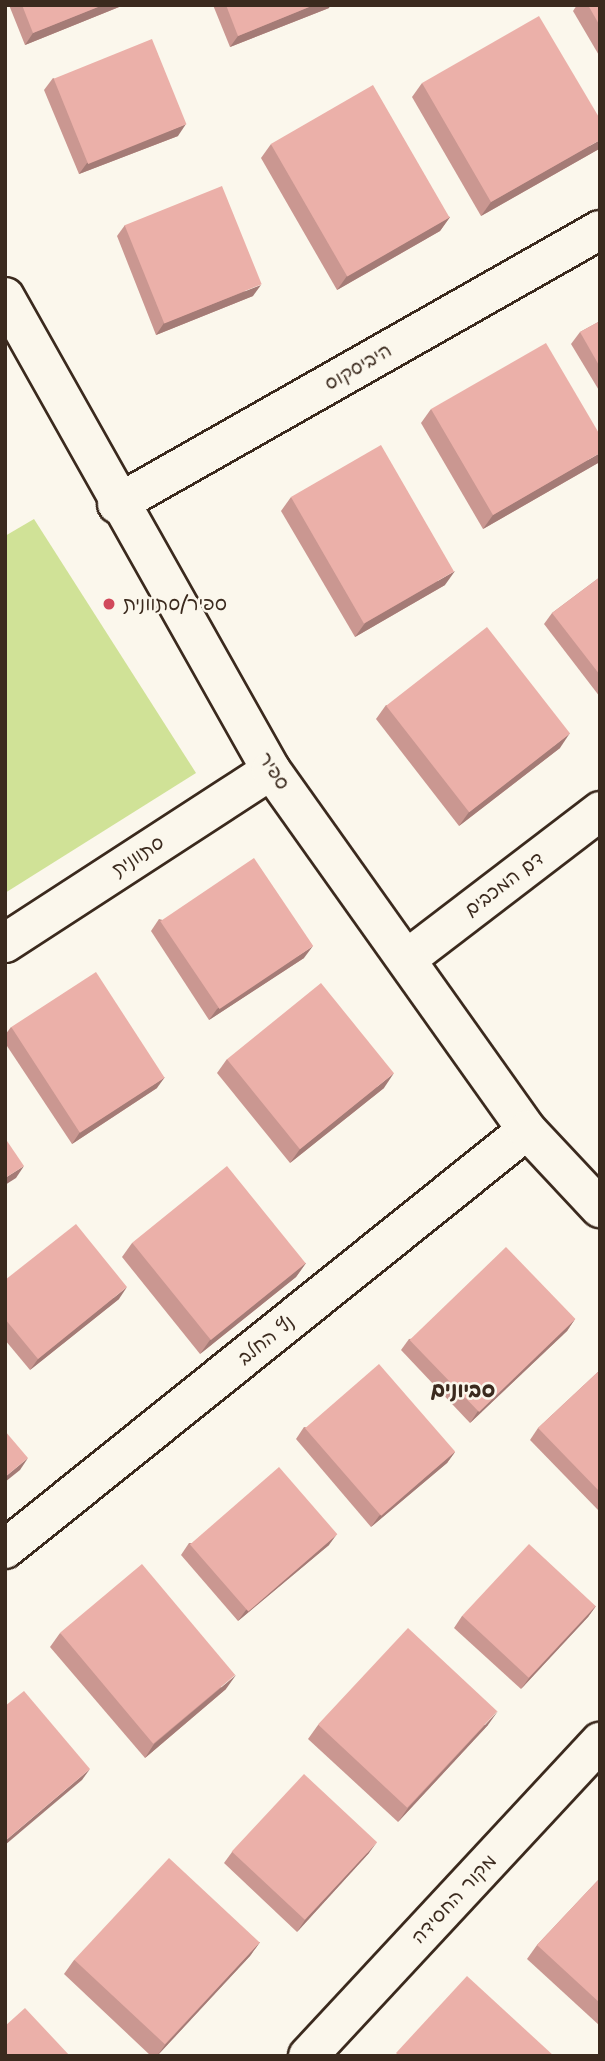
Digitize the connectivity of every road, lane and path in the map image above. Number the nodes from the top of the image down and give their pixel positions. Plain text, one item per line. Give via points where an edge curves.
1 (600, 230) edge
2 (5, 297) edge
3 (117, 504) junction
4 (271, 770) junction
5 (600, 811) edge
6 (5, 943) edge
7 (408, 958) junction
8 (527, 1130) junction
9 (600, 1208) edge
10 (5, 1549) edge
11 (600, 1742) edge
12 (308, 2056) edge

1 - 3 street, היביסקוס
2 - 3 street, ספיר
3 - 4 street, ספיר
4 - 6 street, סתוונית
4 - 7 street, ספיר
5 - 7 street, דם המכבים
7 - 8 street, ספיר
8 - 9 street, ספיר
8 - 10 street, נץ החלב
11 - 12 street, מקור החסידה

